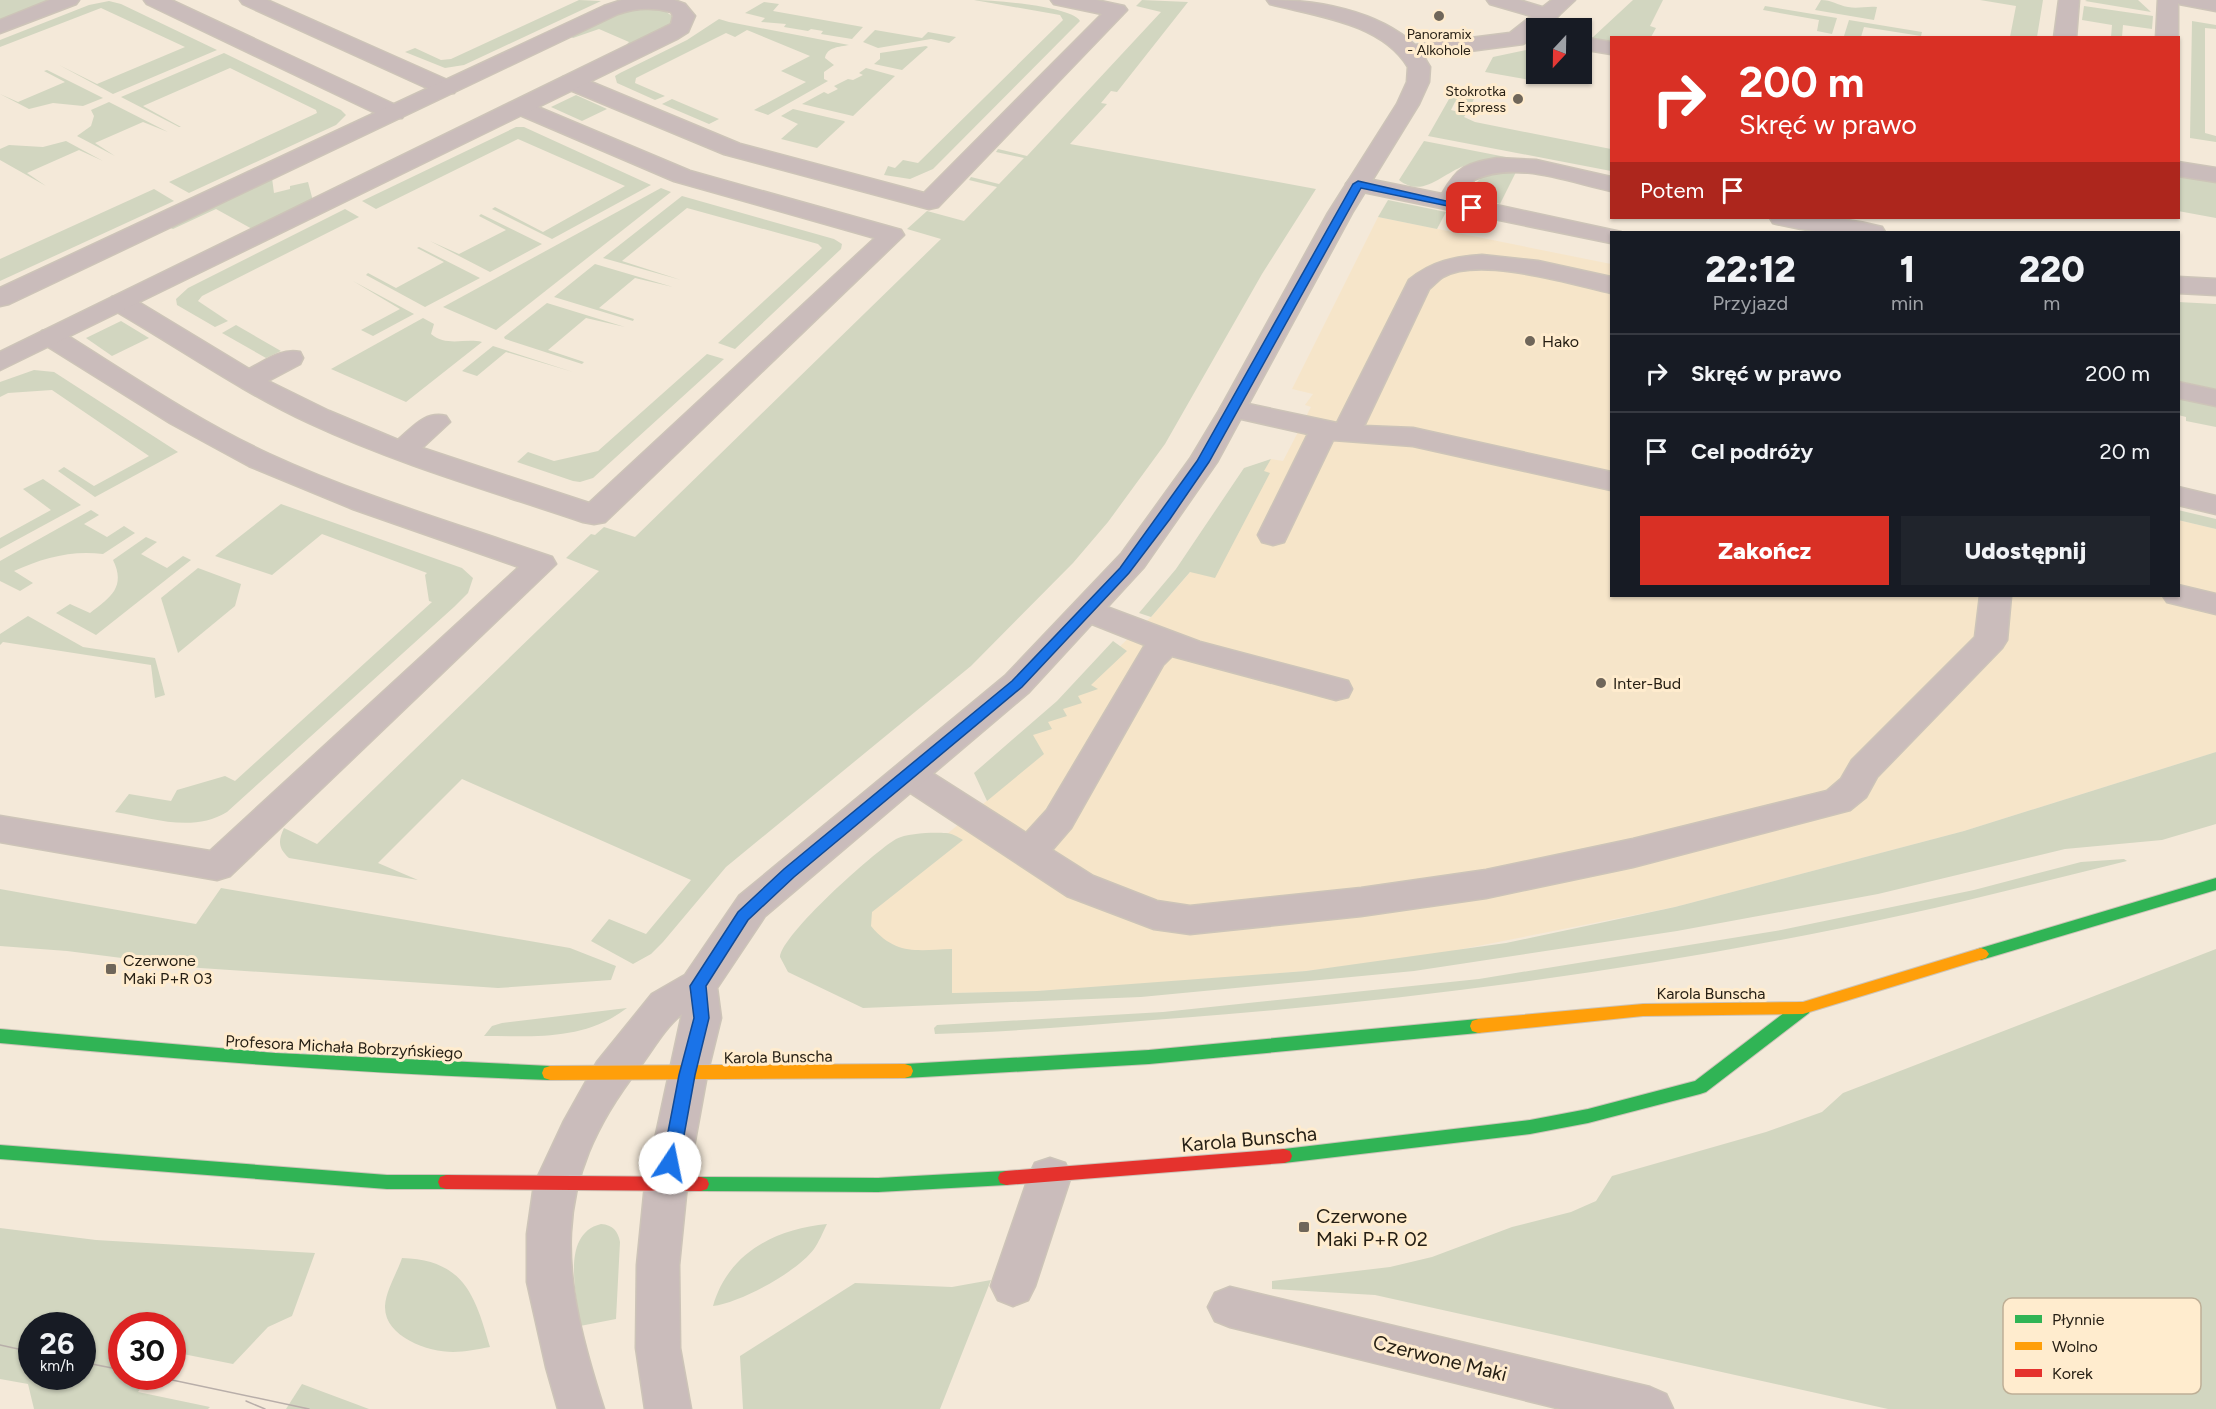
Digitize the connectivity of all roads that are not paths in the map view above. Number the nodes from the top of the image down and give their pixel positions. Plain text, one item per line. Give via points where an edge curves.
1 (69, 0) edge
2 (154, 0) edge
3 (250, 0) edge
4 (1061, 0) edge
5 (1277, 0) edge
6 (1497, 0) edge
7 (1566, 0) edge
8 (2069, 0) edge
9 (2168, 0) edge
10 (2186, 0) edge
11 (679, 3) edge
12 (2216, 5) edge
13 (1548, 15) junction
14 (1545, 18) edge
15 (0, 27) edge
16 (332, 27) junction
17 (353, 27) dead end
18 (1526, 34) edge
19 (2065, 36) edge
20 (2167, 36) edge
21 (1592, 45) edge
22 (1610, 48) edge
23 (1410, 52) junction
24 (571, 82) junction
25 (446, 88) junction
26 (521, 106) junction
27 (394, 112) junction
28 (727, 123) dead end
29 (701, 138) junction
30 (860, 160) dead end
31 (2180, 168) edge
32 (2216, 175) edge
33 (839, 179) junction
34 (1358, 184) junction
35 (1610, 184) edge
36 (1449, 203) junction
37 (1788, 219) edge
38 (1866, 231) edge
39 (1610, 236) edge
40 (1610, 285) edge
41 (2180, 285) edge
42 (2216, 287) edge
43 (0, 298) edge
44 (121, 303) junction
45 (51, 337) junction
46 (290, 358) dead end
47 (0, 363) edge
48 (249, 380) junction
49 (2180, 390) edge
50 (2216, 398) edge
51 (1234, 409) junction
52 (436, 422) dead end
53 (1335, 432) junction
54 (402, 451) junction
55 (1610, 481) edge
56 (2180, 496) edge
57 (2216, 505) edge
58 (1273, 535) dead end
59 (2180, 595) edge
60 (1995, 597) edge
61 (2216, 604) edge
62 (1088, 611) junction
63 (1166, 642) junction
64 (1336, 688) dead end
65 (909, 775) junction
66 (0, 829) edge
67 (1029, 853) junction
68 (2216, 884) edge
69 (698, 986) junction
70 (1803, 1008) junction
71 (0, 1036) edge
72 (610, 1074) junction
73 (687, 1075) junction
74 (0, 1152) edge
75 (1050, 1176) junction
76 (555, 1185) junction
77 (666, 1185) junction
78 (1013, 1286) dead end
79 (1230, 1307) dead end
80 (581, 1409) edge
81 (668, 1409) edge
82 (1650, 1409) edge

1 - 15 street
2 - 27 street
3 - 16 street via 309,26
4 - 33 street via 1117,10 929,202
5 - 23 street via 1367,24 1391,36
6 - 13 street
7 - 13 street
8 - 19 street
9 - 20 street
10 - 12 street
11 - 24 street via 684,16 675,31
11 - 25 street via 617,7
13 - 14 street
16 - 17 street
16 - 25 street
18 - 23 street via 1497,43
21 - 22 street
23 - 34 street via 1419,67 1416,87 1392,133
24 - 26 street
24 - 29 street
25 - 27 street
26 - 44 street
26 - 54 street via 682,176 892,235 594,515
27 - 43 street
28 - 29 street
29 - 33 street
30 - 33 street
31 - 32 street
34 - 36 street
34 - 51 street
35 - 36 street via 1519,166 1492,165 1465,175
36 - 39 street
37 - 38 street
40 - 53 street via 1492,262 1456,265 1426,276
41 - 42 street
44 - 45 street
44 - 48 street
45 - 47 street
45 - 66 street via 257,459 334,491 541,564 217,866
46 - 48 street
48 - 54 street via 320,417
49 - 50 street
51 - 53 street
51 - 62 street via 1166,516
52 - 54 street
53 - 55 street via 1413,437
53 - 58 street
56 - 57 street
59 - 61 street
60 - 67 street via 1991,640 1864,769 1854,788 1838,801 1737,828 1486,884 1190,920 1154,915 1117,902 1080,886
62 - 63 street
62 - 65 street via 1017,684
63 - 64 street
63 - 67 street via 1151,658 1059,819
65 - 67 street
65 - 69 street via 752,906
68 - 70 main road, Karola Bunscha
69 - 72 street via 666,1005
69 - 73 street via 702,1018
70 - 73 main road, Karola Bunscha via 1643,1010 1137,1058 880,1072
70 - 75 main road, Karola Bunscha via 1700,1087 1588,1116 1530,1127 1293,1155
71 - 72 main road, Profesora Michała Bobrzyńskiego via 348,1065
72 - 73 main road, Profesora Michała Bobrzyńskiego
72 - 76 street
73 - 77 street
74 - 76 main road via 321,1179
75 - 77 main road, Karola Bunscha via 878,1185
75 - 78 street
76 - 77 main road
76 - 80 street via 548,1234 549,1282
77 - 81 street via 658,1265 658,1348
79 - 82 street, Czerwone Maki

